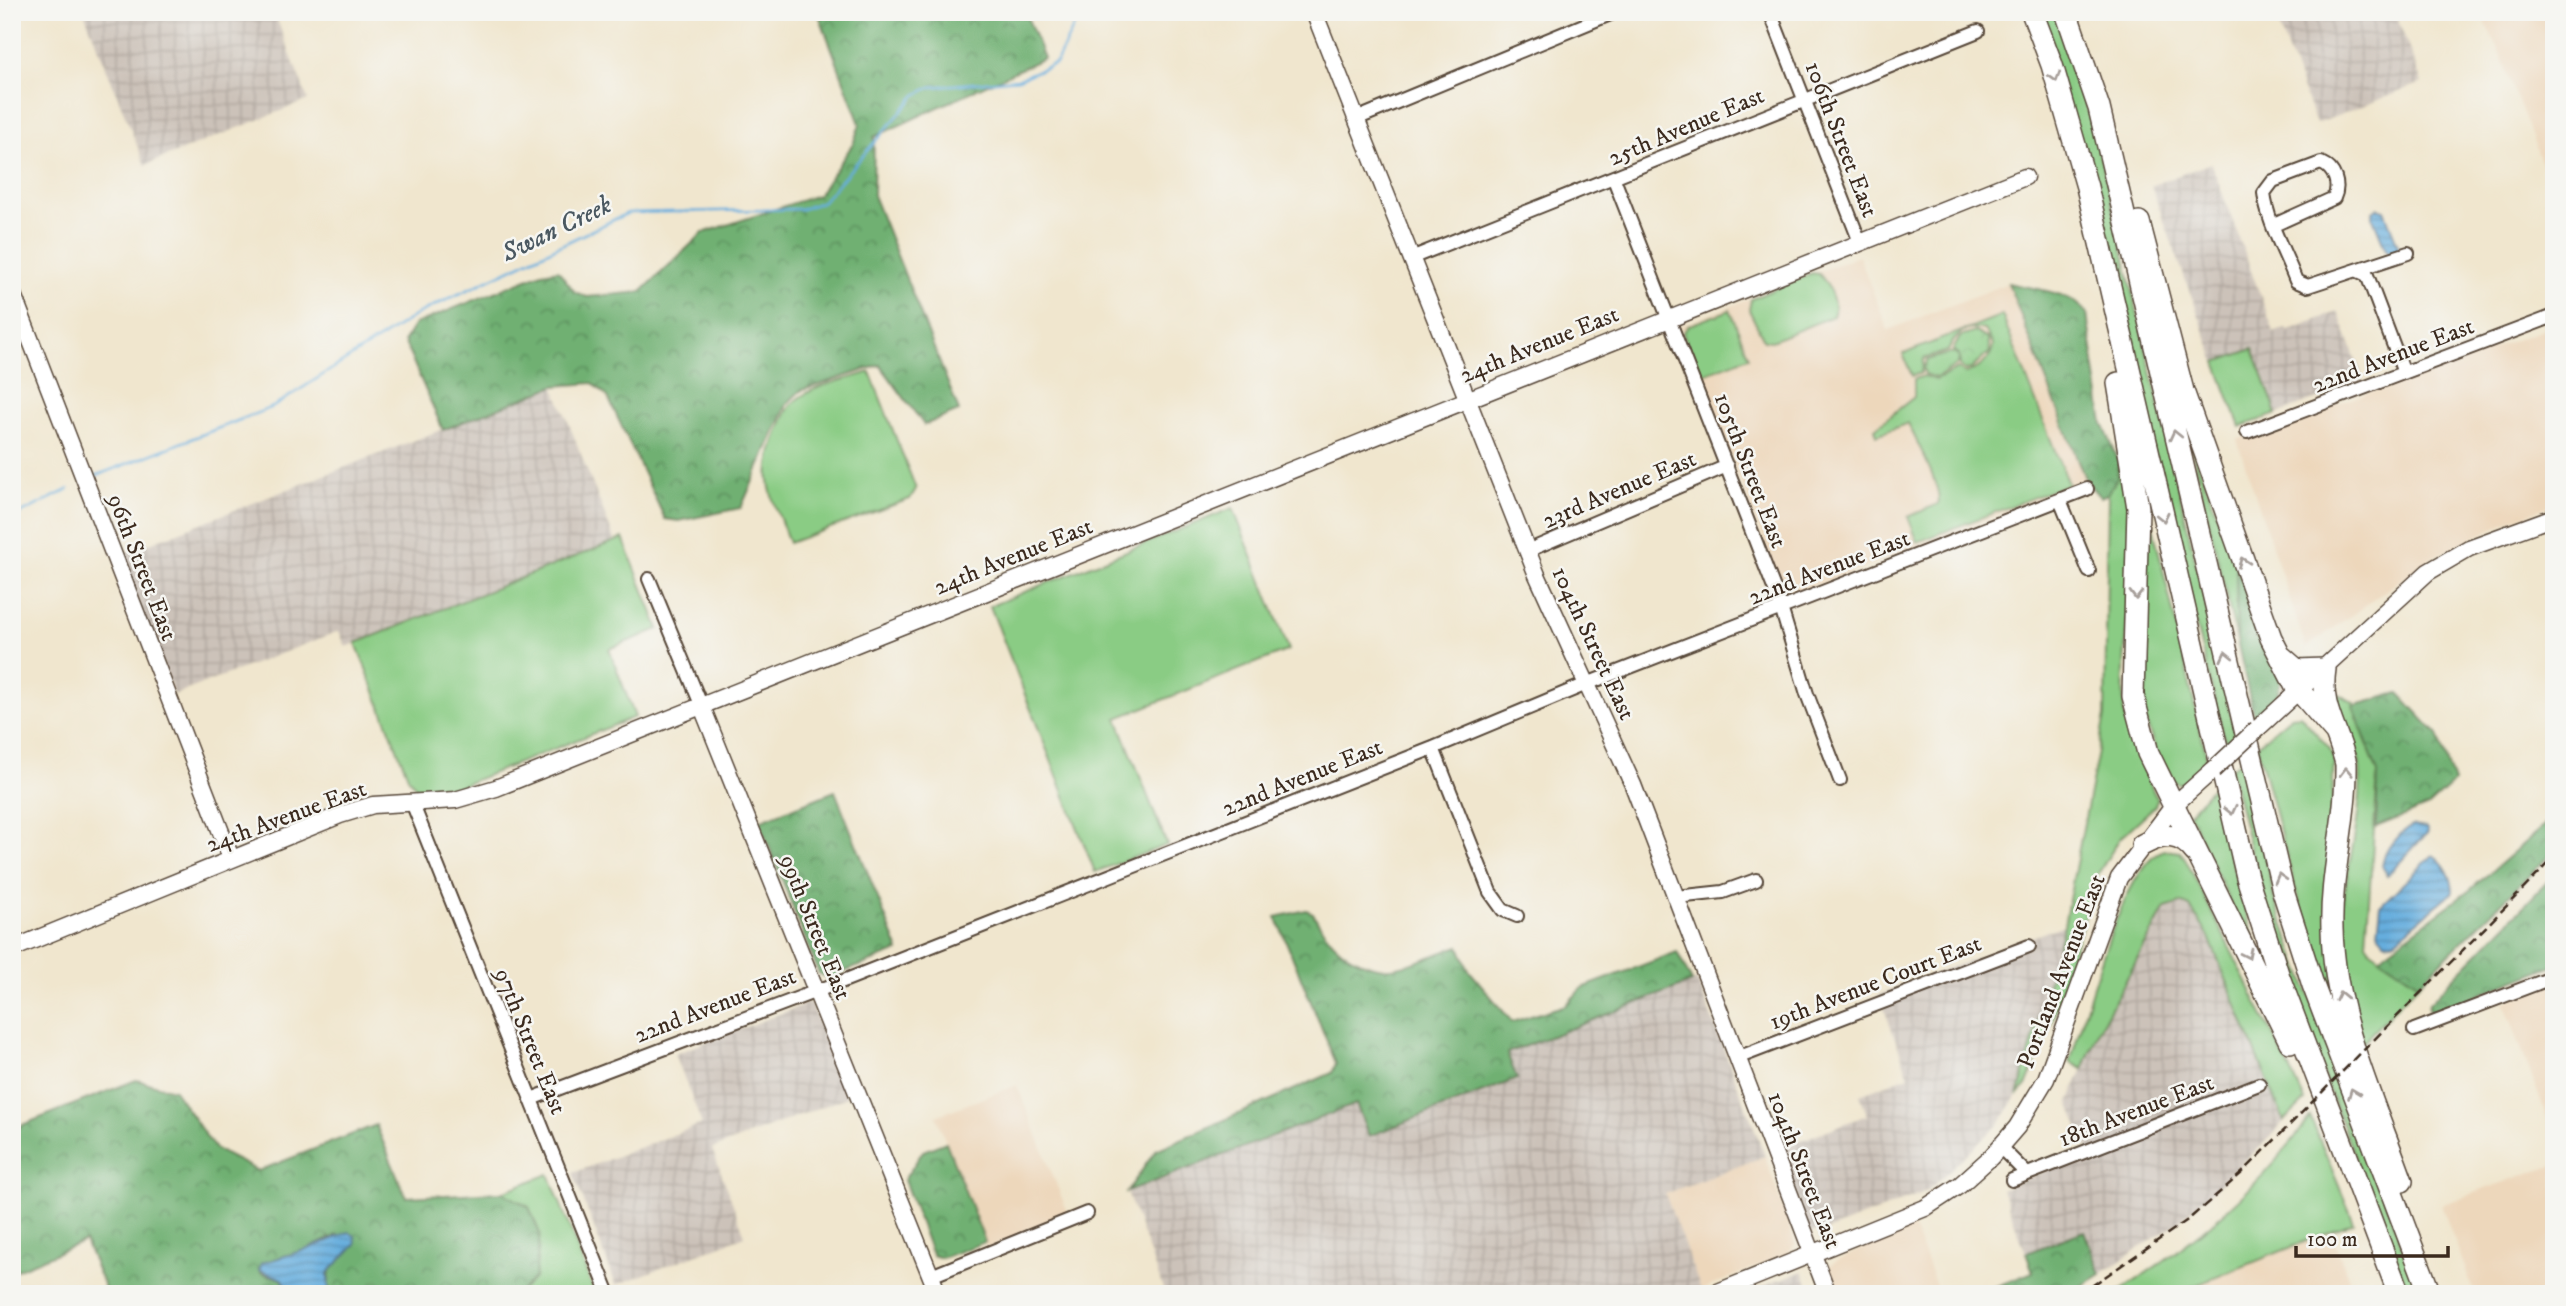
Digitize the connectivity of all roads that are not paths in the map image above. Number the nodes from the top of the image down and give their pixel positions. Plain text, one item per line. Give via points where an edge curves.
1 (1314, 12) edge
2 (1615, 12) edge
3 (1770, 12) edge
4 (2032, 12) edge
5 (2070, 20) edge
6 (1978, 31) dead end
7 (1805, 99) junction
8 (1356, 119) junction
9 (2025, 177) dead end
10 (1614, 179) junction
11 (2087, 187) junction
12 (2274, 225) junction
13 (1860, 242) junction
14 (2408, 253) dead end
15 (1411, 258) junction
16 (2358, 271) junction
17 (12, 292) edge
18 (2554, 316) edge
19 (1669, 317) junction
20 (2404, 373) junction
21 (1466, 398) junction
22 (2247, 432) dead end
23 (1727, 466) junction
24 (2087, 489) dead end
25 (2060, 500) junction
26 (2554, 517) edge
27 (1527, 551) junction
28 (2089, 571) dead end
29 (649, 579) dead end
30 (1781, 608) junction
31 (2271, 638) junction
32 (2325, 669) junction
33 (1589, 683) junction
34 (2300, 691) junction
35 (702, 707) junction
36 (2335, 732) junction
37 (1433, 748) junction
38 (1840, 780) dead end
39 (413, 805) junction
40 (2174, 805) junction
41 (2142, 845) junction
42 (231, 858) junction
43 (2202, 862) junction
44 (1756, 880) dead end
45 (1676, 897) junction
46 (1517, 916) dead end
47 (2029, 946) dead end
48 (12, 949) edge
49 (2554, 976) edge
50 (817, 989) junction
51 (2414, 1030) dead end
52 (1737, 1058) junction
53 (2259, 1084) dead end
54 (531, 1099) junction
55 (2000, 1147) junction
56 (2027, 1174) junction
57 (2012, 1180) dead end
58 (1087, 1213) dead end
59 (1813, 1254) junction
60 (931, 1276) junction
61 (609, 1294) edge
62 (938, 1294) edge
63 (1713, 1294) edge
64 (1828, 1294) edge
65 (2396, 1294) edge
66 (2430, 1294) edge
67 (2436, 1294) edge

1 - 8 street, 104th Street East
2 - 8 street
3 - 7 street, 106th Street East
4 -> 11 highway
31 -> 5 highway via 2183,391 2099,80
66 -> 5 highway via 2313,985 2280,879 2099,108
6 - 7 street, 25th Avenue East
7 - 10 street, 25th Avenue East
7 - 13 street, 106th Street East
8 - 15 street, 104th Street East
9 - 13 street, 24th Avenue East
10 - 15 street, 25th Avenue East
10 - 19 street, 105th Street East
11 -> 40 highway via 2138,508 2133,696 2148,753
11 -> 65 highway via 2247,877 2279,977
12 - 12 street via 2264,198 2267,186 2316,163 2327,166 2335,177 2334,198
12 - 16 street via 2296,281 2308,286
13 - 19 street, 24th Avenue East
14 - 16 street
15 - 21 street, 104th Street East
16 - 20 street via 2367,275
17 - 42 street, 96th Street East
18 - 20 street, 22nd Avenue East
19 - 21 street, 24th Avenue East
19 - 23 street, 105th Street East
20 - 22 street, 22nd Avenue East
21 - 27 street, 104th Street East
21 - 35 street, 24th Avenue East
23 - 27 street, 23rd Avenue East
23 - 30 street, 105th Street East
24 - 25 street, 22nd Avenue East
25 - 28 street
25 - 30 street, 22nd Avenue East
26 - 32 street, Portland Avenue East via 2469,548 2435,568
27 - 33 street, 104th Street East
29 - 35 street, 99th Street East
30 - 33 street, 22nd Avenue East
30 - 38 street, 105th Street East
31 - 32 highway via 2291,667
31 - 34 highway
32 - 34 street, Portland Avenue East
32 - 36 highway via 2324,704
33 - 37 street, 22nd Avenue East
33 - 45 street, 104th Street East
34 - 36 highway
34 - 40 street, Portland Avenue East, bridge
35 - 39 street, 24th Avenue East via 469,797
35 - 50 street, 99th Street East
67 -> 36 highway via 2423,1237 2352,1042 2334,962 2332,912 2346,779
37 - 46 street via 1490,892 1503,910
37 - 50 street, 22nd Avenue East
39 - 42 street, 24th Avenue East via 373,805
39 - 54 street, 97th Street East
40 - 41 street, Portland Avenue East
40 - 43 highway
41 - 43 highway via 2161,836 2175,836
41 - 55 street, Portland Avenue East via 2119,878 2046,1079
42 - 48 street, 24th Avenue East
43 -> 65 highway via 2291,1044 2376,1256
44 - 45 street via 1723,892
45 - 52 street, 104th Street East
47 - 52 street, 19th Avenue Court East
49 - 51 street
50 - 54 street, 22nd Avenue East
50 - 60 street, 99th Street East
52 - 59 street, 104th Street East
53 - 56 street, 18th Avenue East
54 - 61 street, 97th Street East
55 - 56 street
55 - 59 street, Portland Avenue East via 1960,1185 1925,1208
56 - 57 street, 18th Avenue East
58 - 60 street
59 - 63 street, Portland Avenue East
59 - 64 street, 104th Street East
60 - 62 street, 99th Street East

